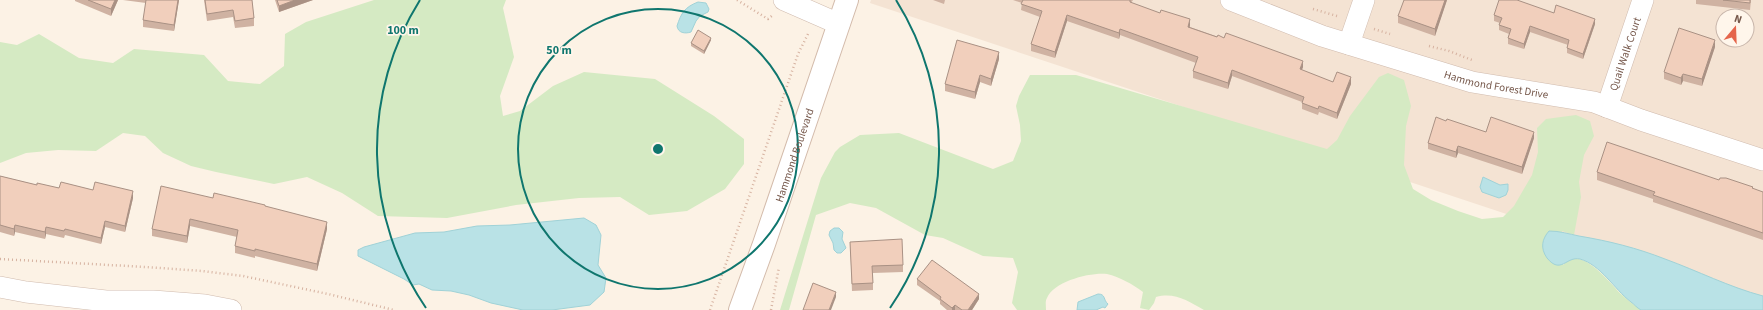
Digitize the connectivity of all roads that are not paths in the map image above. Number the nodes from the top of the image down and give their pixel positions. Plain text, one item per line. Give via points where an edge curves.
1 (784, 0) edge
2 (847, 0) edge
3 (1231, 0) edge
4 (1364, 0) edge
5 (1643, 0) edge
6 (839, 24) junction
7 (1349, 44) junction
8 (1607, 107) junction
9 (1763, 160) edge
10 (0, 287) edge
11 (114, 306) edge
12 (231, 310) edge
13 (740, 310) edge

1 - 6 street
2 - 6 street, Hammond Boulevard
3 - 7 street, Hammond Forest Drive
4 - 7 street
5 - 8 street, Quail Walk Court
6 - 13 street, Hammond Boulevard
7 - 8 street, Hammond Forest Drive via 1472,82 1594,102
8 - 9 street, Hammond Forest Drive
10 - 11 street
11 - 12 street via 154,301

